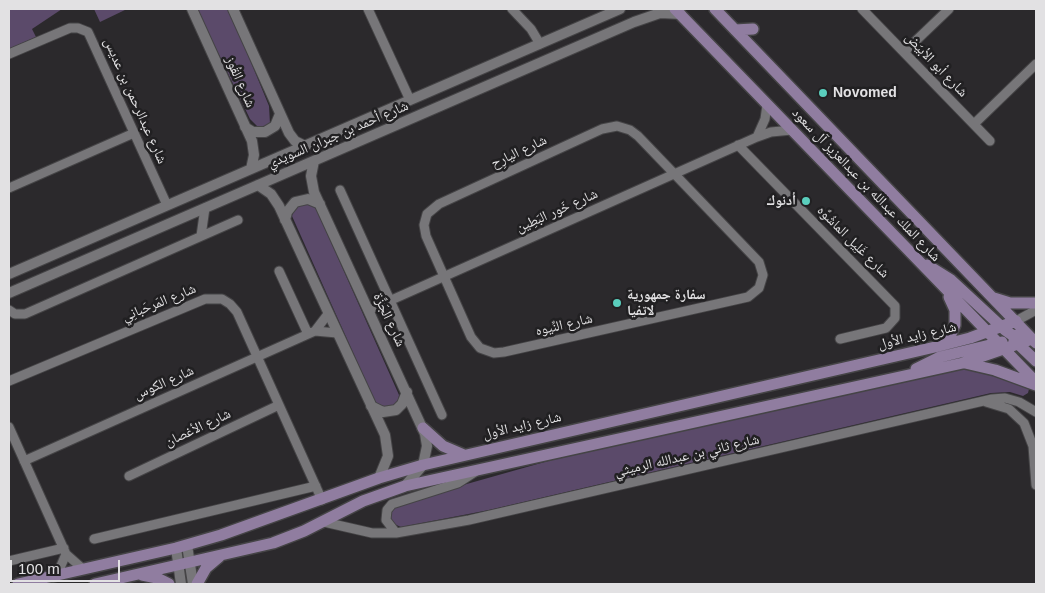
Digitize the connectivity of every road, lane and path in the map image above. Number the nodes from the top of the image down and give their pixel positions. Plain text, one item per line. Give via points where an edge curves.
1 (192, 9) edge
2 (233, 9) edge
3 (368, 9) edge
4 (512, 9) edge
5 (620, 9) edge
6 (715, 9) edge
7 (862, 9) edge
8 (949, 9) edge
9 (678, 12) edge
10 (753, 28) dead end
11 (735, 30) junction
12 (540, 44) junction
13 (904, 52) junction
14 (9, 54) edge
15 (1036, 64) edge
16 (410, 100) junction
17 (768, 105) junction
18 (280, 114) junction
19 (974, 124) junction
20 (246, 127) junction
21 (792, 130) junction
22 (134, 133) junction
23 (757, 137) junction
24 (990, 141) dead end
25 (738, 145) junction
26 (305, 146) junction
27 (314, 161) junction
28 (251, 169) junction
29 (676, 173) junction
30 (258, 185) junction
31 (9, 188) edge
32 (340, 190) dead end
33 (320, 204) junction
34 (167, 205) junction
35 (204, 208) junction
36 (144, 216) junction
37 (238, 220) dead end
38 (285, 220) junction
39 (104, 232) junction
40 (149, 232) junction
41 (201, 236) junction
42 (110, 249) junction
43 (921, 263) junction
44 (279, 271) dead end
45 (9, 274) edge
46 (446, 276) junction
47 (944, 287) junction
48 (9, 293) edge
49 (993, 298) junction
50 (390, 301) junction
51 (1036, 303) edge
52 (9, 310) edge
53 (369, 310) junction
54 (1036, 310) edge
55 (328, 314) junction
56 (1016, 321) junction
57 (1000, 327) junction
58 (311, 332) junction
59 (987, 332) junction
60 (337, 333) junction
61 (840, 339) dead end
62 (1014, 339) junction
63 (1035, 339) edge
64 (1001, 346) junction
65 (935, 347) junction
66 (257, 356) junction
67 (1036, 361) edge
68 (963, 363) junction
69 (908, 374) junction
70 (9, 381) edge
71 (1036, 384) edge
72 (407, 392) junction
73 (983, 402) junction
74 (279, 406) junction
75 (371, 406) junction
76 (1036, 412) edge
77 (442, 415) dead end
78 (9, 427) edge
79 (423, 428) junction
80 (464, 455) junction
81 (1035, 457) edge
82 (24, 461) junction
83 (424, 465) junction
84 (477, 470) junction
85 (129, 476) dead end
86 (379, 478) junction
87 (1036, 485) edge
88 (316, 486) junction
89 (405, 486) junction
90 (322, 500) junction
91 (324, 522) junction
92 (396, 533) junction
93 (94, 539) dead end
94 (182, 547) junction
95 (65, 551) junction
96 (224, 554) junction
97 (9, 561) edge
98 (184, 564) junction
99 (83, 569) junction
100 (138, 574) junction
101 (57, 575) junction
102 (18, 584) edge
103 (95, 584) edge
104 (169, 584) edge
105 (181, 584) edge
106 (193, 584) edge
107 (198, 584) edge

1 - 20 street, شارع القُوز
2 - 18 street, شارع القُوز
3 - 16 street
4 - 12 street
5 - 12 street, شارع أحمد بن جبران السويدي
6 - 11 main road, شارع الملك عبدالله بن عبدالعزيز آل سعود
7 - 13 street, شارع أبو الأبيَض
8 - 13 street
9 - 17 main road, شارع الملك عبدالله بن عبدالعزيز آل سعود
9 - 27 street, شارع أحمد بن جبران السويدي via 651,16
10 - 11 main road
11 - 49 main road, شارع الملك عبدالله بن عبدالعزيز آل سعود
12 - 16 street, شارع أحمد بن جبران السويدي
13 - 19 street, شارع أبو الأبيَض
14 - 22 street, شارع عبدالرحمن بن عديس via 70,28 85,30
15 - 19 street
16 - 26 street, شارع أحمد بن جبران السويدي
17 - 21 main road, شارع الملك عبدالله بن عبدالعزيز آل سعود
17 - 23 street
18 - 20 street via 275,126 265,132 253,132
18 - 26 street, شارع القُوز via 292,137
19 - 24 street, شارع أبو الأبيَض
20 - 28 street, شارع القُوز via 254,150
21 - 23 street, شارع خَور البَطِين
21 - 43 main road, شارع الملك عبدالله بن عبدالعزيز آل سعود
22 - 31 street
22 - 34 street, شارع عبدالرحمن بن عديس
23 - 25 street, شارع خَور البَطِين
25 - 29 street, شارع خَور البَطِين
25 - 61 street, شارع غَلِيل الماشُوَّه via 895,306 895,318 886,328
26 - 28 street, شارع أحمد بن جبران السويدي
27 - 30 street, شارع أحمد بن جبران السويدي
27 - 33 street, شارع الجَزَّة via 311,182
28 - 34 street, شارع أحمد بن جبران السويدي
29 - 46 street, شارع خَور البَطِين
29 - 46 street, شارع اليارِح via 630,130 616,126 602,128 430,210 424,230
29 - 46 street, شارع النِّيوه via 759,262 762,280 752,295 494,353 480,348 474,341
30 - 35 street, شارع أحمد بن جبران السويدي
30 - 38 street via 274,198
32 - 50 street
33 - 38 street via 308,199 299,200 289,208
33 - 53 street, شارع الجَزَّة
34 - 36 street, شارع أحمد بن جبران السويدي
35 - 40 street, شارع أحمد بن جبران السويدي
35 - 41 street
36 - 39 street, شارع أحمد بن جبران السويدي
36 - 40 street via 142,225
37 - 41 street
38 - 55 street
39 - 42 street via 110,240
39 - 45 street, شارع أحمد بن جبران السويدي
40 - 42 street, شارع أحمد بن جبران السويدي
41 - 52 street via 24,314
42 - 48 street, شارع أحمد بن جبران السويدي
43 - 47 main road, شارع الملك عبدالله بن عبدالعزيز آل سعود
43 - 57 main road via 946,275
44 - 58 street
46 - 50 street, شارع خَور البَطِين
47 - 59 main road, شارع الملك عبدالله بن عبدالعزيز آل سعود
47 - 65 main road via 956,310 956,320 951,334
49 - 51 main road via 1010,303
49 - 56 main road, شارع الملك عبدالله بن عبدالعزيز آل سعود
50 - 53 street, شارع خَور البَطِين
50 - 77 street
53 - 72 street, شارع الجَزَّة
54 - 56 street, شارع زايد الأول
55 - 58 street, شارع الكوس
55 - 60 street
56 - 57 main road, شارع زايد الأول
56 - 62 main road
56 - 63 main road, شارع الملك عبدالله بن عبدالعزيز آل سعود
57 - 59 main road, شارع زايد الأول
57 - 62 main road
58 - 60 street
58 - 66 street, شارع الكوس
59 - 62 main road
59 - 64 main road, شارع الملك عبدالله بن عبدالعزيز آل سعود
59 - 65 main road, شارع زايد الأول
60 - 75 street
62 - 63 main road
62 - 64 main road
62 - 67 main road
64 - 68 main road
64 - 69 main road via 934,360
64 - 71 main road, شارع الملك عبدالله بن عبدالعزيز آل سعود
65 - 80 main road, شارع زايد الأول
66 - 70 street, شارع المَرحَبانِي via 234,308 222,299 211,298
66 - 74 street, شارع المَرحَبانِي
66 - 82 street, شارع الكوس
68 - 69 main road
68 - 71 main road
69 - 84 main road
72 - 75 street via 396,410 383,412
72 - 79 street, شارع الجَزَّة
73 - 76 street, شارع ثاني بن عبدالله الرميثي via 1009,399
73 - 81 street, شارع ثاني بن عبدالله الرميثي via 1003,406 1020,418 1032,440
73 - 92 street, شارع ثاني بن عبدالله الرميثي via 469,520
74 - 85 street, شارع الأغصان
74 - 88 street, شارع المَرحَبانِي
75 - 86 street via 388,449 385,468
78 - 82 street
79 - 80 main road via 443,446
79 - 83 street, شارع الجَزَّة via 427,446
80 - 83 main road, شارع زايد الأول
81 - 87 street, شارع ثاني بن عبدالله الرميثي
82 - 95 street
83 - 86 main road, شارع زايد الأول
83 - 89 street
84 - 89 main road
84 - 92 street via 458,483 392,504 386,520
86 - 90 main road, شارع زايد الأول
88 - 90 street, شارع المَرحَبانِي
88 - 93 street
89 - 91 main road via 363,501
90 - 94 main road, شارع زايد الأول
91 - 92 street, شارع ثاني بن عبدالله الرميثي via 372,533
91 - 96 main road via 273,543
94 - 98 street
94 - 99 main road, شارع زايد الأول
95 - 97 street
95 - 99 street
95 - 101 street
96 - 98 main road
96 - 107 main road via 206,568
98 - 100 main road
98 - 105 street
98 - 106 street
99 - 101 main road, شارع زايد الأول
100 - 103 main road
100 - 104 main road
101 - 102 main road, شارع زايد الأول

